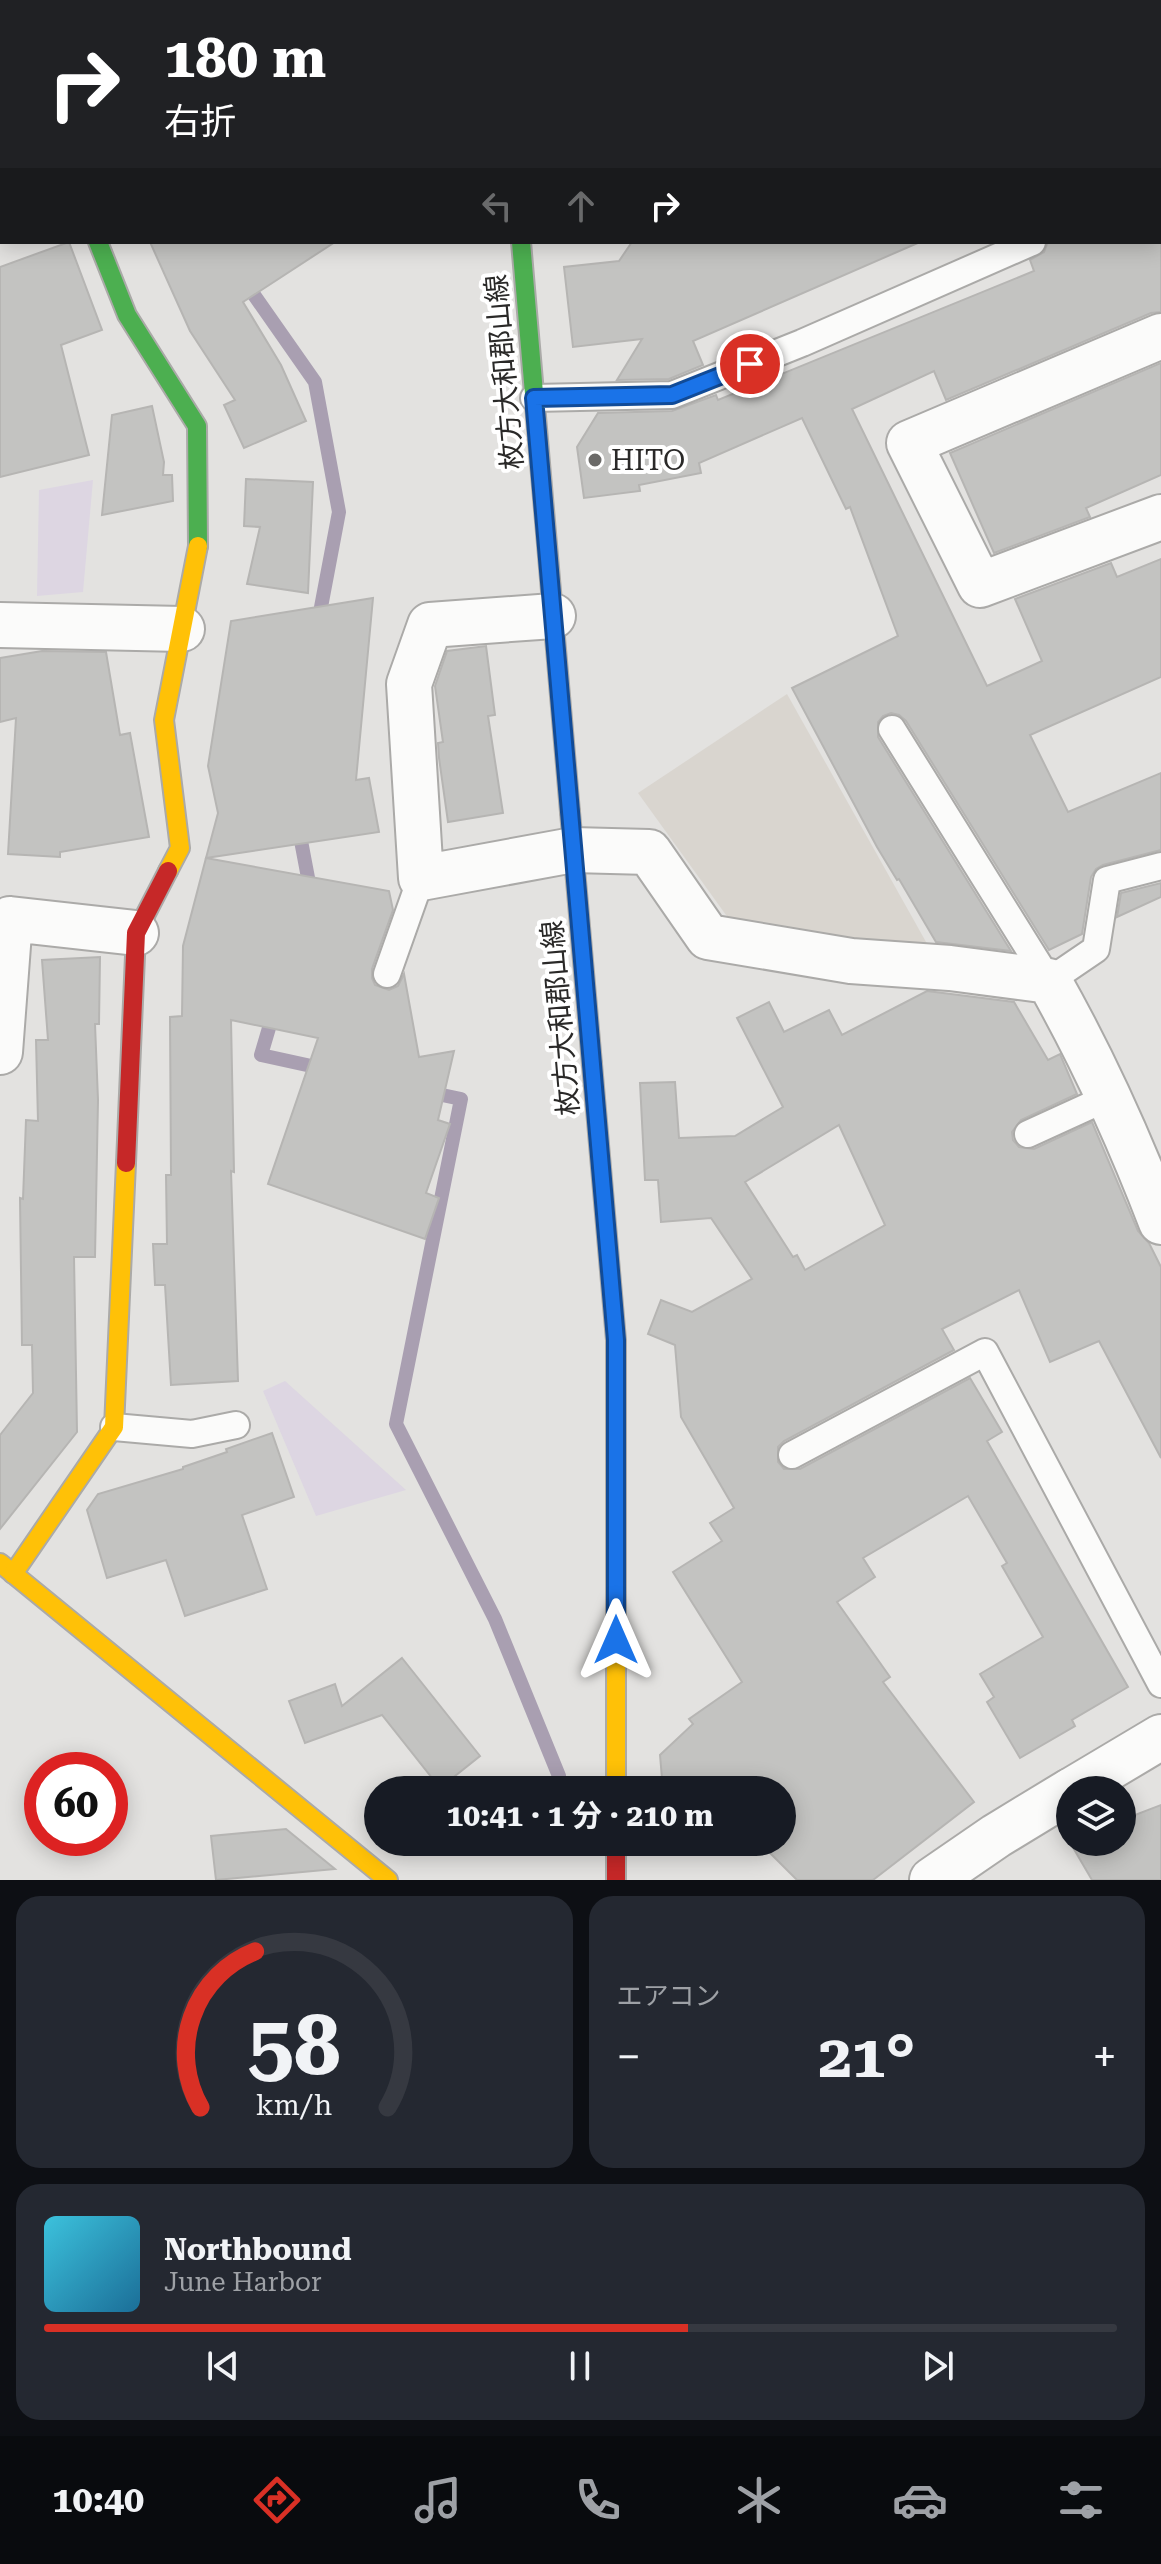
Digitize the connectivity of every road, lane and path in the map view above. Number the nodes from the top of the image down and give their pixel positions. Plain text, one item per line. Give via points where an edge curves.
1 (99, 244) edge
2 (521, 244) edge
3 (1027, 244) edge
4 (1161, 336) edge
5 (534, 398) junction
6 (1161, 517) edge
7 (553, 616) junction
8 (0, 625) edge
9 (182, 629) junction
10 (892, 729) dead end
11 (573, 850) junction
12 (1161, 866) edge
13 (421, 878) junction
14 (5, 918) edge
15 (136, 933) junction
16 (387, 974) dead end
17 (1049, 981) junction
18 (0, 1052) edge
19 (1109, 1097) junction
20 (1028, 1134) dead end
21 (1150, 1163) edge
22 (1161, 1222) edge
23 (236, 1425) dead end
24 (114, 1427) junction
25 (792, 1455) dead end
26 (6, 1568) edge
27 (1161, 1684) edge
28 (1161, 1737) edge
29 (616, 1776) edge
30 (1096, 1776) edge
31 (1056, 1800) edge
32 (616, 1856) edge
33 (388, 1880) edge
34 (616, 1880) edge
35 (932, 1880) edge

1 - 9 street via 127,315 197,426 198,549
2 - 5 street, 枚方大和郡山線
3 - 5 lane via 672,395
4 - 6 street via 909,443 980,585
5 - 7 street, 枚方大和郡山線
7 - 11 street, 枚方大和郡山線
7 - 13 street via 430,625 409,684
8 - 9 street
9 - 15 street via 164,720 180,848
10 - 17 lane
11 - 13 street
11 - 17 street via 649,852 708,937 851,961
11 - 29 street, 枚方大和郡山線 via 616,1340
12 - 17 lane via 1107,880 1096,949
13 - 16 lane
14 - 15 street
14 - 18 street
15 - 24 street
17 - 19 street
19 - 20 lane
19 - 21 street
21 - 22 street
23 - 24 lane via 192,1434
24 - 26 street
25 - 27 lane via 985,1352
26 - 33 street
28 - 30 street
31 - 35 street
32 - 34 street

